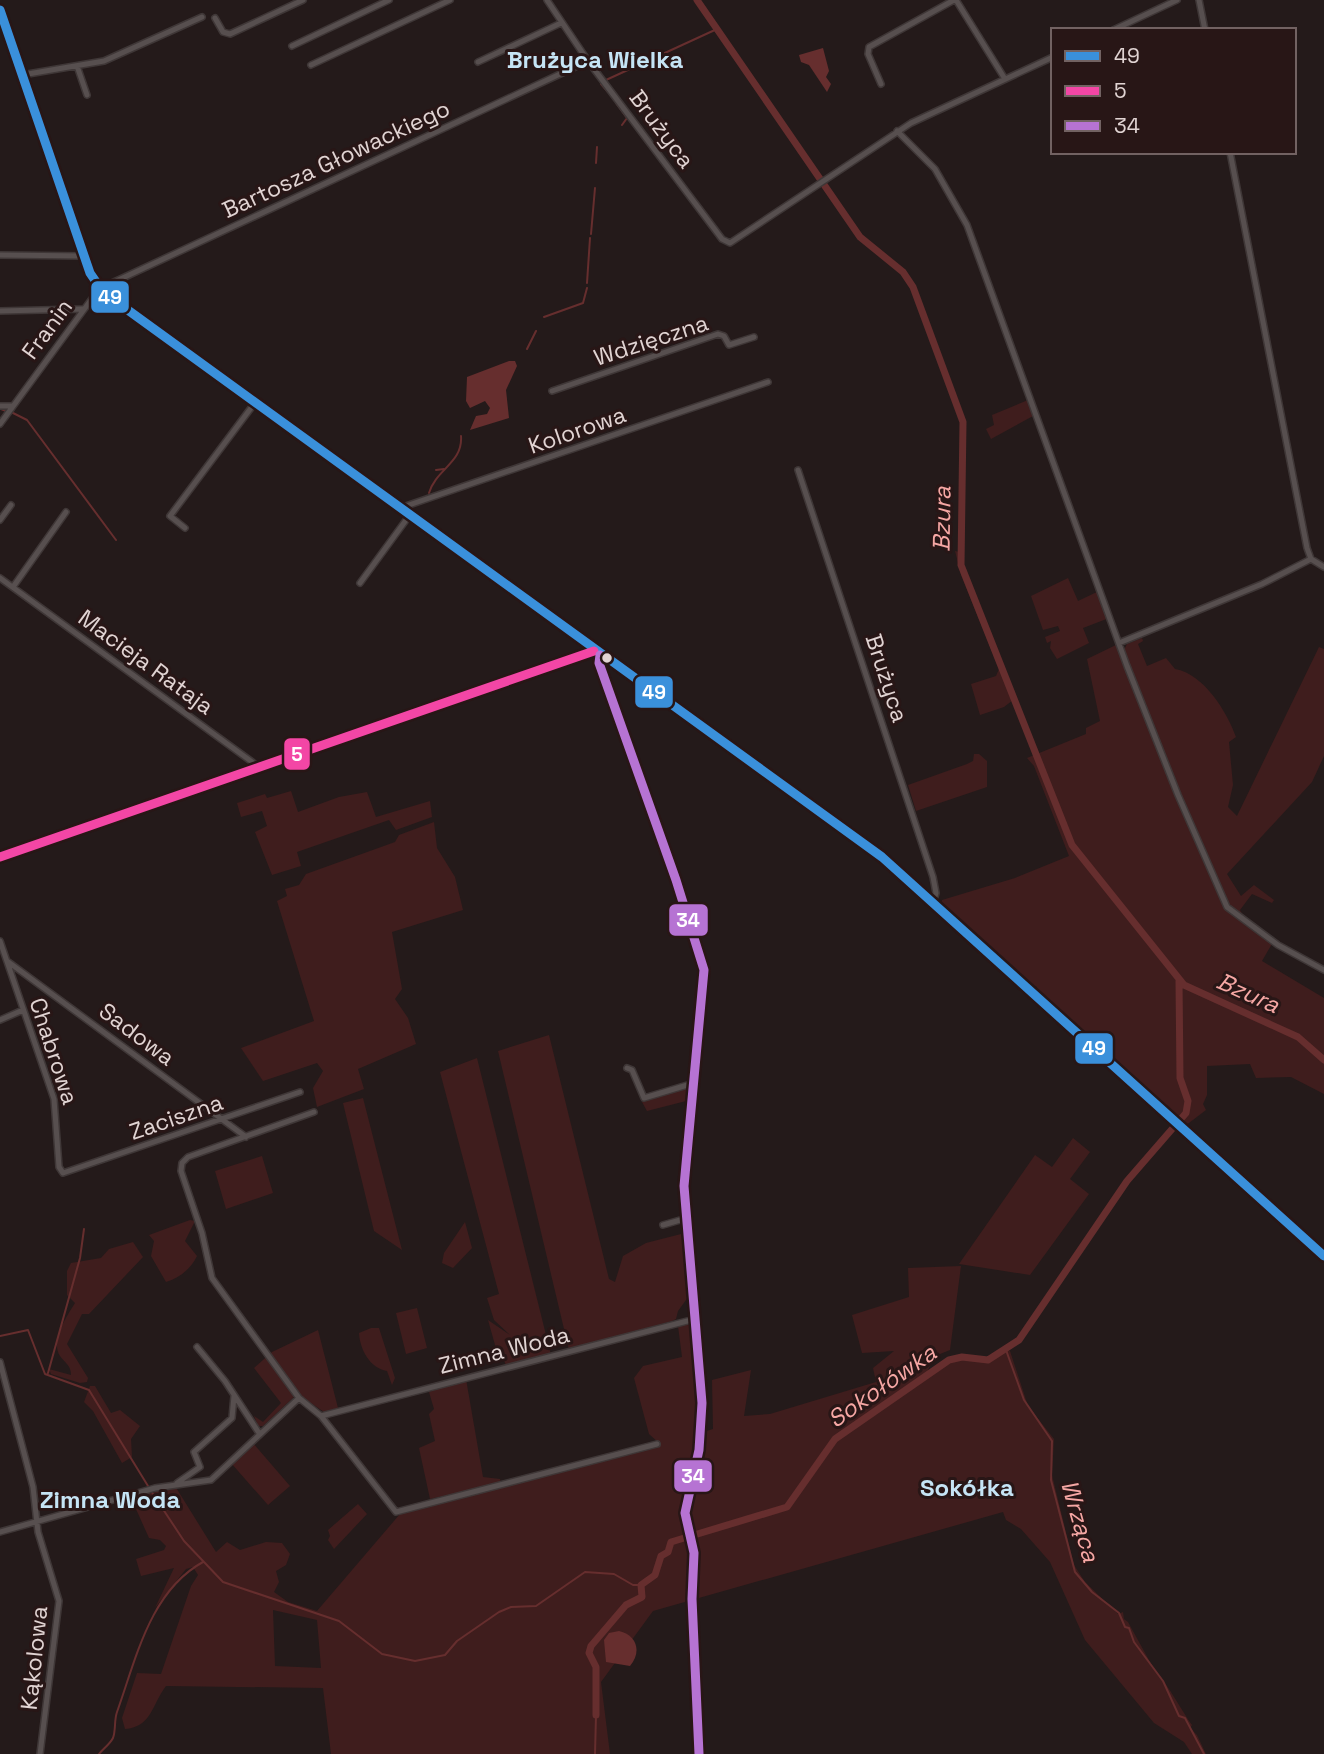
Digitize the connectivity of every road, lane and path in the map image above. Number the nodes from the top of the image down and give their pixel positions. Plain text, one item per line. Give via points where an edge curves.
1 (303, 0) edge
2 (389, 0) edge
3 (450, 0) edge
4 (547, 0) edge
5 (955, 0) edge
6 (1177, 0) edge
7 (1199, 0) edge
8 (0, 10) edge
9 (202, 17) dead end
10 (215, 18) dead end
11 (561, 23) junction
12 (1117, 28) edge
13 (1205, 28) edge
14 (292, 46) dead end
15 (1051, 58) edge
16 (588, 61) junction
17 (478, 62) dead end
18 (311, 65) dead end
19 (77, 66) junction
20 (22, 75) junction
21 (1005, 79) junction
22 (881, 84) dead end
23 (87, 95) dead end
24 (897, 131) junction
25 (1230, 154) edge
26 (0, 255) edge
27 (84, 256) junction
28 (99, 289) junction
29 (83, 309) junction
30 (0, 311) edge
31 (754, 337) dead end
32 (768, 382) dead end
33 (552, 391) dead end
34 (254, 404) junction
35 (0, 406) edge
36 (12, 406) junction
37 (0, 424) edge
38 (798, 470) dead end
39 (11, 505) dead end
40 (398, 509) junction
41 (66, 512) dead end
42 (408, 516) junction
43 (0, 520) edge
44 (185, 528) dead end
45 (1311, 559) junction
46 (1324, 567) edge
47 (0, 578) edge
48 (360, 583) dead end
49 (13, 587) junction
50 (1119, 643) junction
51 (597, 653) junction
52 (258, 766) junction
53 (0, 857) edge
54 (934, 901) junction
55 (0, 941) edge
56 (7, 961) junction
57 (1324, 970) edge
58 (23, 1010) junction
59 (0, 1020) edge
60 (627, 1068) dead end
61 (694, 1083) junction
62 (299, 1092) dead end
63 (314, 1112) dead end
64 (222, 1119) junction
65 (246, 1137) junction
66 (63, 1173) joint
67 (687, 1218) junction
68 (663, 1225) dead end
69 (1324, 1256) edge
70 (695, 1319) junction
71 (197, 1347) dead end
72 (0, 1362) edge
73 (234, 1396) junction
74 (299, 1398) junction
75 (321, 1416) junction
76 (259, 1433) junction
77 (657, 1444) dead end
78 (200, 1465) junction
79 (208, 1480) junction
80 (174, 1485) junction
81 (37, 1522) junction
82 (0, 1532) edge
83 (40, 1754) edge
84 (699, 1754) edge

1 - 10 street via 230,34 223,32
2 - 14 street
3 - 18 street
4 - 11 street, Brużyca
5 - 21 street
5 - 22 street via 869,47
6 - 12 street
7 - 13 street
8 - 20 main road
9 - 19 street via 112,58
11 - 16 street, Brużyca
11 - 17 street
15 - 21 street
16 - 24 street, Brużyca via 728,243
16 - 28 street, Bartosza Głowackiego
19 - 20 street
19 - 23 street
20 - 27 main road
21 - 24 street
24 - 50 street via 935,169 967,225
25 - 45 street
26 - 27 street
27 - 28 main road
28 - 29 street, Franin
28 - 34 main road
29 - 30 street
29 - 36 street, Franin
31 - 33 street, Wdzięczna via 729,345 718,334
32 - 40 street, Kolorowa
34 - 40 main road
34 - 44 street via 170,516
35 - 36 street
36 - 37 street, Franin
38 - 54 street, Brużyca via 933,877
39 - 43 street
40 - 42 main road
41 - 49 street
42 - 48 street
42 - 51 main road
45 - 46 street
45 - 50 street
47 - 49 street, Macieja Rataja
49 - 52 street, Macieja Rataja
50 - 57 street via 1227,906 1273,942
51 - 52 street
51 - 54 main road via 882,858
51 - 61 street via 704,970
52 - 53 street
54 - 69 main road
55 - 56 street, Chabrowa
56 - 58 street, Chabrowa
56 - 64 street, Sadowa
58 - 59 street
58 - 66 street, Chabrowa via 54,1099
60 - 61 street via 644,1098
61 - 67 street via 684,1177
62 - 64 street, Zaciszna
63 - 65 street
64 - 65 street, Sadowa
64 - 66 street, Zaciszna
65 - 74 street via 184,1159 182,1177 212,1278
67 - 68 street
67 - 70 street
70 - 75 street, Zimna Woda
70 - 84 street via 702,1403 699,1450 685,1513 690,1536
71 - 73 street
72 - 81 street, Kąkolowa via 33,1487
73 - 76 street
73 - 78 street via 232,1418 194,1452
74 - 75 street
74 - 76 street
75 - 77 street via 396,1512
76 - 79 street
78 - 79 street
78 - 80 street
79 - 80 street
80 - 81 street
81 - 82 street
81 - 83 street, Kąkolowa via 59,1609

